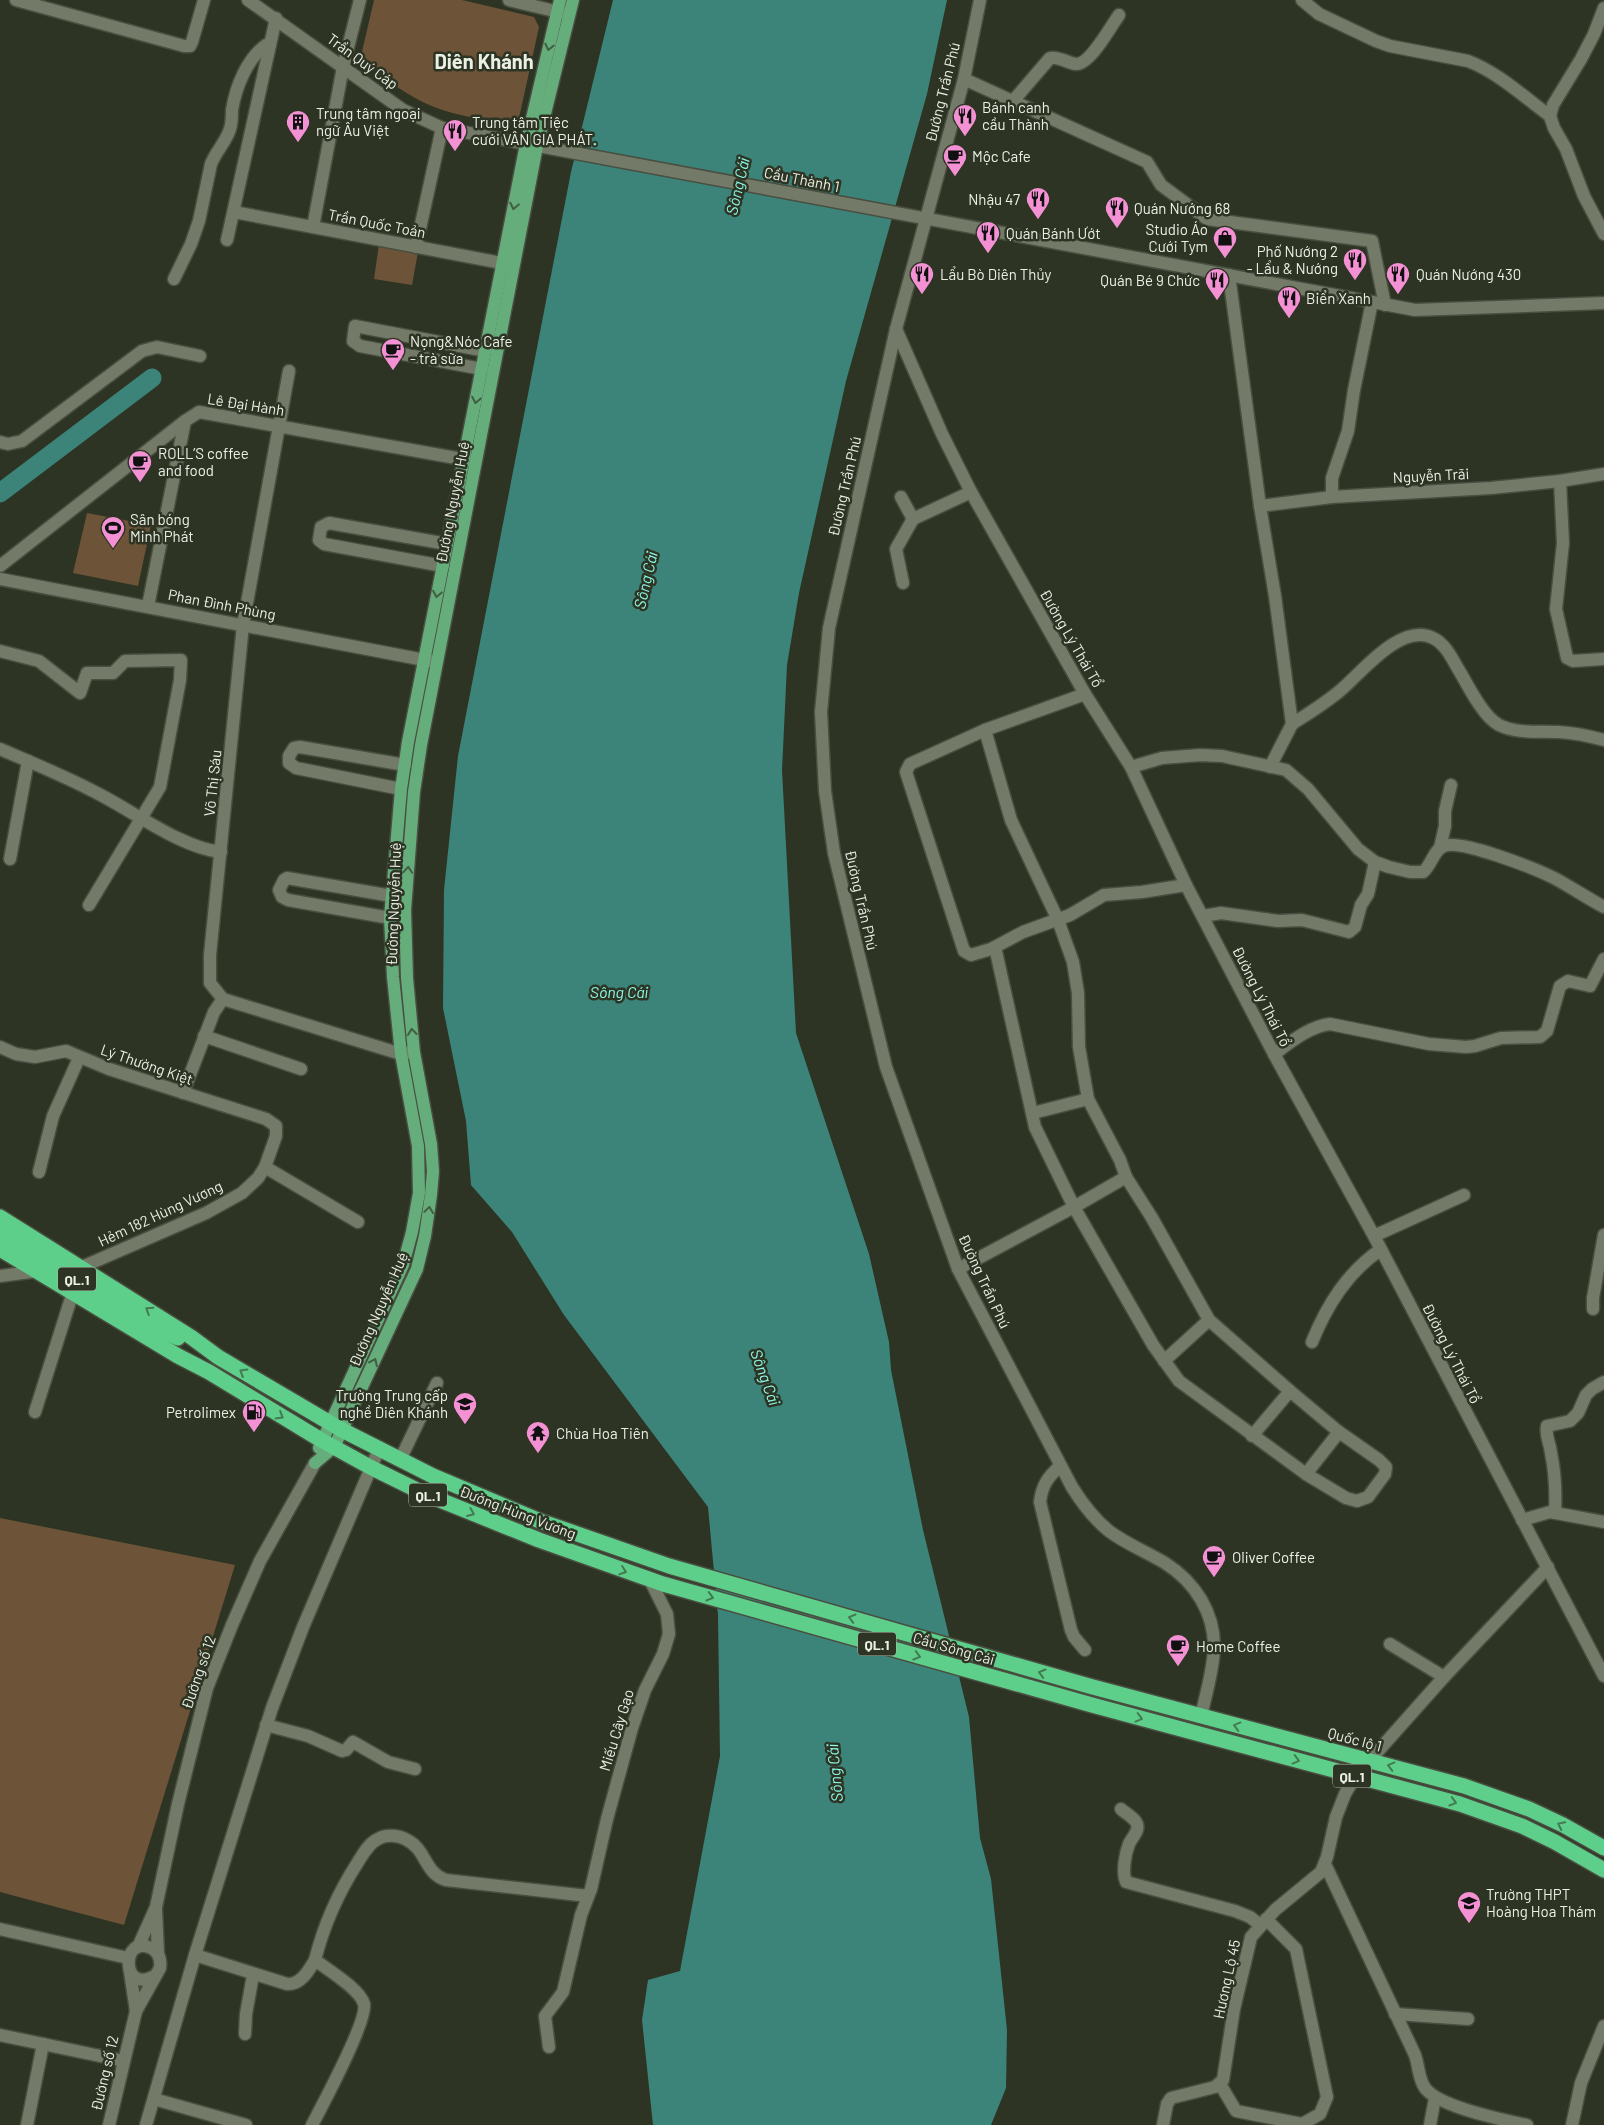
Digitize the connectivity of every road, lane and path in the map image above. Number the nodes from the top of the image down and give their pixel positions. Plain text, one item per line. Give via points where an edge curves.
1 (16, 0) edge
2 (204, 0) edge
3 (248, 0) edge
4 (360, 0) edge
5 (509, 0) edge
6 (573, 0) edge
7 (980, 0) edge
8 (1302, 0) edge
9 (562, 9) edge
10 (1603, 11) edge
11 (1119, 15) dead end
12 (276, 18) junction
13 (270, 45) junction
14 (343, 67) junction
15 (964, 79) junction
16 (1013, 101) junction
17 (1550, 116) junction
18 (442, 128) junction
19 (532, 145) junction
20 (555, 150) joint
21 (234, 212) junction
22 (925, 219) junction
23 (313, 227) junction
24 (1604, 234) edge
25 (227, 240) dead end
26 (416, 247) junction
27 (508, 264) junction
28 (1229, 275) junction
29 (174, 279) dead end
30 (1372, 302) junction
31 (1604, 303) edge
32 (1385, 305) junction
33 (896, 329) junction
34 (486, 351) junction
35 (200, 356) dead end
36 (482, 369) junction
37 (289, 371) dead end
38 (185, 421) junction
39 (280, 425) junction
40 (0, 442) edge
41 (470, 460) junction
42 (1604, 474) edge
43 (1560, 481) junction
44 (971, 492) junction
45 (901, 497) dead end
46 (1332, 497) junction
47 (1260, 506) junction
48 (913, 519) junction
49 (447, 544) junction
50 (0, 566) edge
51 (443, 566) junction
52 (0, 579) edge
53 (903, 583) dead end
54 (148, 606) junction
55 (243, 625) junction
56 (0, 651) edge
57 (1604, 659) edge
58 (424, 660) junction
59 (437, 662) junction
60 (1085, 694) junction
61 (1292, 724) junction
62 (985, 730) junction
63 (1604, 740) edge
64 (0, 749) edge
65 (28, 761) junction
66 (405, 765) junction
67 (1131, 767) junction
68 (1270, 767) junction
69 (1451, 785) dead end
70 (401, 788) junction
71 (141, 818) junction
72 (1440, 848) junction
73 (221, 852) junction
74 (10, 859) dead end
75 (1375, 862) junction
76 (1186, 885) junction
77 (392, 896) junction
78 (89, 905) dead end
79 (1604, 908) edge
80 (406, 910) junction
81 (1203, 916) junction
82 (390, 918) junction
83 (1058, 920) junction
84 (995, 947) junction
85 (1604, 959) edge
86 (223, 999) junction
87 (204, 1036) junction
88 (0, 1047) edge
89 (408, 1053) junction
90 (1274, 1054) junction
91 (79, 1058) junction
92 (301, 1068) dead end
93 (183, 1094) junction
94 (1088, 1099) junction
95 (1033, 1113) junction
96 (277, 1133) joint
97 (266, 1167) junction
98 (39, 1172) dead end
99 (1126, 1177) junction
100 (1464, 1195) dead end
101 (1074, 1207) junction
102 (0, 1217) edge
103 (358, 1222) dead end
104 (0, 1233) edge
105 (1604, 1235) edge
106 (1374, 1236) junction
107 (0, 1248) edge
108 (1380, 1250) junction
109 (82, 1267) junction
110 (958, 1269) junction
111 (38, 1271) junction
112 (0, 1276) edge
113 (73, 1292) junction
114 (1593, 1309) dead end
115 (1209, 1320) junction
116 (154, 1327) junction
117 (1312, 1342) dead end
118 (218, 1357) junction
119 (1164, 1361) junction
120 (208, 1372) junction
121 (1604, 1382) edge
122 (436, 1383) dead end
123 (1290, 1391) junction
124 (35, 1412) dead end
125 (335, 1427) junction
126 (1339, 1432) junction
127 (1252, 1436) junction
128 (327, 1444) junction
129 (379, 1449) junction
130 (400, 1460) junction
131 (315, 1463) joint
132 (1060, 1466) junction
133 (370, 1467) junction
134 (1306, 1474) junction
135 (1555, 1513) junction
136 (1522, 1520) junction
137 (1604, 1522) edge
138 (669, 1566) joint
139 (1548, 1567) junction
140 (656, 1582) junction
141 (1390, 1644) dead end
142 (1085, 1650) dead end
143 (1604, 1676) edge
144 (1444, 1677) junction
145 (1089, 1686) joint
146 (1201, 1716) junction
147 (266, 1725) junction
148 (1369, 1760) junction
149 (415, 1769) dead end
150 (1355, 1777) junction
151 (1121, 1809) dead end
152 (1604, 1848) edge
153 (1325, 1864) junction
154 (1604, 1870) edge
155 (588, 1896) junction
156 (156, 1907) junction
157 (1263, 1922) junction
158 (0, 1929) edge
159 (138, 1947) junction
160 (158, 1954) junction
161 (195, 1955) junction
162 (128, 1958) junction
163 (315, 1960) junction
164 (130, 1972) junction
165 (156, 1975) junction
166 (253, 1975) junction
167 (136, 2011) junction
168 (1395, 2014) junction
169 (1468, 2019) dead end
170 (1604, 2026) edge
171 (245, 2034) dead end
172 (0, 2035) edge
173 (43, 2044) junction
174 (549, 2048) dead end
175 (124, 2061) junction
176 (1220, 2084) junction
177 (1435, 2098) junction
178 (154, 2099) junction
179 (27, 2125) edge
180 (109, 2125) edge
181 (146, 2125) edge
182 (246, 2125) edge
183 (312, 2125) edge
184 (1162, 2125) edge
185 (1430, 2125) edge
186 (1527, 2125) edge
187 (1572, 2125) edge

1 - 2 street via 190,46
3 - 12 street, Trần Quý Cáp
4 - 14 street
5 - 9 street
6 - 9 main road, Đường Nguyễn Huệ
7 - 15 street, Đường Trần Phú
8 - 17 street via 1319,14 1383,43 1478,65
9 - 19 main road, Đường Nguyễn Huệ
10 - 17 street
11 - 16 street via 1088,60 1076,64 1050,58
12 - 13 street
12 - 14 street, Trần Quý Cáp
13 - 21 street
13 - 29 street via 258,51 248,63 234,100 231,128 211,164 199,221
14 - 18 street, Trần Quý Cáp via 403,110
14 - 23 street
15 - 16 street
15 - 22 street, Đường Trần Phú
16 - 32 street via 1146,162 1161,185 1207,219 1372,241
17 - 24 street via 1566,149 1575,179
18 - 19 street, Trần Quý Cáp
18 - 26 street
19 - 20 street, Trần Quý Cáp
19 - 27 main road, Đường Nguyễn Huệ
20 - 22 street, Cầu Thành 1
21 - 23 street, Trần Quốc Toản
21 - 25 street
22 - 28 street, Cầu Thành 1
22 - 33 street, Đường Trần Phú
23 - 26 street, Trần Quốc Toản
26 - 27 street, Trần Quốc Toản
27 - 34 main road, Đường Nguyễn Huệ
27 - 41 main road, Đường Nguyễn Huệ
28 - 30 street, Cầu Thành 1
28 - 47 street
30 - 32 street, Cầu Thành 1
30 - 46 street via 1348,431 1332,478
31 - 32 street, Cầu Thành 1 via 1415,310
33 - 44 street, Đường Lý Thái Tổ
33 - 110 street, Đường Trần Phú via 829,628 821,712 825,790 834,853 884,1060
34 - 36 main road, Đường Nguyễn Huệ
34 - 36 street via 356,326 353,341 360,346
35 - 40 street via 157,347 142,351 22,441
36 -> 41 main road, Đường Nguyễn Huệ
37 - 39 street, Võ Thị Sáu
38 - 39 street, Lê Đại Hành via 204,412
38 - 50 street, Lê Đại Hành
38 - 54 street
39 - 41 street, Lê Đại Hành
39 - 55 street, Võ Thị Sáu
41 - 49 main road, Đường Nguyễn Huệ
41 - 59 main road, Đường Nguyễn Huệ
42 - 43 street, Nguyễn Trãi
43 - 46 street, Nguyễn Trãi
43 - 57 street via 1563,543 1556,609 1564,650 1567,658 1573,661
44 - 48 street
44 - 60 street, Đường Lý Thái Tổ
45 - 48 street
46 - 47 street, Nguyễn Trãi
47 - 61 street
48 - 53 street via 896,550
49 - 51 main road, Đường Nguyễn Huệ
49 - 51 street via 329,523 321,527 319,540 324,544
51 -> 58 main road, Đường Nguyễn Huệ
52 - 54 street, Phan Đình Phùng
54 - 55 street, Phan Đình Phùng
55 - 58 street, Phan Đình Phùng
55 - 73 street, Võ Thị Sáu
56 - 71 street via 39,661 80,694 87,673 113,674 125,660 181,660 160,787
58 - 59 street, Phan Đình Phùng
58 - 66 main road, Đường Nguyễn Huệ
80 -> 59 main road, Đường Nguyễn Huệ via 414,792
60 - 62 street
60 - 67 street, Đường Lý Thái Tổ
61 - 63 street via 1343,689 1371,660 1389,647 1417,635 1434,638 1444,646 1482,707 1499,725 1516,730 1561,732
61 - 68 street
62 - 83 street via 1011,820
62 - 84 street via 910,764 906,772 964,951 971,955
64 - 65 street
65 - 71 street via 92,790
65 - 74 street
66 - 70 main road, Đường Nguyễn Huệ
66 - 70 street via 300,747 294,748 289,756 289,763 296,768
67 - 68 street via 1162,758 1200,755 1222,756
67 - 76 street, Đường Lý Thái Tổ
68 - 75 street via 1294,775 1358,849
69 - 72 street
70 - 77 main road, Đường Nguyễn Huệ
71 - 73 street via 204,850
71 - 78 street
72 - 75 street via 1425,870 1420,872
72 - 79 street via 1458,845 1497,856 1553,878
73 - 86 street, Võ Thị Sáu via 210,983
75 - 81 street via 1368,894 1355,927 1349,932 1302,920 1221,913
76 - 81 street, Đường Lý Thái Tổ
76 - 83 street via 1104,895
77 - 80 street
77 - 82 main road, Đường Nguyễn Huệ
77 - 82 street via 292,878 284,880 279,890 288,900
80 - 82 street
89 -> 80 main road, Đường Nguyễn Huệ
81 - 90 street, Đường Lý Thái Tổ
82 - 89 main road, Đường Nguyễn Huệ via 393,977
83 - 84 street via 1023,932
83 - 94 street via 1076,976 1079,1047
84 - 95 street
85 - 90 street via 1590,986 1568,982 1560,986 1547,1031 1540,1037 1501,1038 1466,1047 1429,1044 1330,1024 1301,1035
86 - 87 street via 217,1005
86 - 89 street
87 - 92 street
87 - 93 street
88 - 91 street, Lý Thường Kiệt via 29,1056 40,1057 63,1051
89 - 125 main road, Đường Nguyễn Huệ via 431,1144 433,1170 425,1236 416,1269
90 - 106 street, Đường Lý Thái Tổ
91 - 93 street, Lý Thường Kiệt
91 - 98 street via 52,1116
93 - 96 street, Lý Thường Kiệt via 266,1119 273,1123
94 - 95 street
94 - 99 street
95 - 101 street via 1039,1137
96 - 97 street, Hẻm 182 Hùng Vương
97 - 103 street
97 - 109 street, Hẻm 182 Hùng Vương via 242,1193 219,1206
99 - 101 street
99 - 115 street
100 - 106 street
101 - 110 street
101 - 119 street
102 - 109 highway, QL.1
104 - 116 highway, QL.1
105 - 114 street
106 - 108 street, Đường Lý Thái Tổ
107 - 111 highway, QL.1
108 - 117 street via 1353,1272 1337,1291
108 - 136 street, Đường Lý Thái Tổ
118 -> 109 highway, QL.1
110 - 132 street, Đường Trần Phú
111 - 112 street
111 - 113 highway, QL.1
113 - 120 highway, QL.1
113 - 124 street
115 - 119 street
115 - 123 street
116 - 118 highway, QL.1
116 - 120 highway, QL.1
125 -> 118 highway, Đường Hùng Vương / QL.1
119 - 127 street via 1180,1381
120 -> 128 highway, Đường Hùng Vương / QL.1
121 - 135 street via 1586,1395 1578,1413 1570,1421 1547,1426
122 - 130 street
123 - 126 street
123 - 127 street
125 - 128 main road, Đường Nguyễn Huệ
125 - 129 highway, Đường Hùng Vương / QL.1
126 - 134 street
126 - 134 street via 1386,1467 1385,1474 1368,1497 1357,1501 1346,1498
127 - 134 street
128 - 131 main road, Đường Nguyễn Huệ
128 - 133 highway, Đường Hùng Vương / QL.1
129 - 130 highway, Đường Hùng Vương / QL.1
129 - 133 street
130 - 138 highway, Đường Hùng Vương / QL.1 via 540,1521
131 - 156 street, Đường số 12 via 260,1561 207,1688
132 - 142 street via 1044,1484 1040,1502 1071,1630
132 - 146 street, Đường Trần Phú via 1077,1496 1100,1523 1172,1568 1190,1584 1206,1607 1213,1630 1214,1649
133 -> 140 highway, Đường Hùng Vương / QL.1 via 488,1520
133 - 147 street
135 - 136 street via 1546,1512
135 - 137 street
136 - 139 street, Đường Lý Thái Tổ
145 -> 138 highway, Cầu Sông Cái / QL.1
139 - 143 street, Đường Lý Thái Tổ
139 - 144 street, Hương Lộ 45
140 -> 150 highway, Cầu Sông Cái / QL.1
140 - 155 street, Miếu Cây Gạo via 667,1614 669,1634 663,1654 644,1690 632,1728
141 - 144 street
144 - 148 street, Hương Lộ 45
145 - 146 highway, Quốc lộ 1 / QL.1
148 -> 146 highway, Quốc lộ 1 / QL.1
147 - 149 street via 308,1736 342,1751 353,1742 388,1762
147 - 161 street
148 - 150 street, Hương Lộ 45
152 -> 148 highway, Quốc lộ 1 / QL.1 via 1563,1825 1496,1796
150 - 153 street, Hương Lộ 45 via 1336,1817
150 -> 154 highway, QL.1 via 1490,1814 1555,1842
151 - 157 street via 1137,1825 1129,1845 1124,1873 1126,1882 1235,1911
153 - 157 street, Hương Lộ 45 via 1315,1877
153 - 168 street
155 - 163 street via 440,1878 432,1872 412,1842 401,1837 384,1836 366,1850 340,1892
155 - 174 street, Miếu Cây Gạo via 563,1992 545,2016
156 - 159 street, Đường số 12
156 - 160 street, Đường số 12
157 - 176 street, Hương Lộ 45 via 1251,1937 1234,2009 1225,2076
157 - 176 street via 1296,1948 1326,2097 1320,2114 1302,2124 1236,2111
158 - 162 street
159 - 160 street via 146,1946
159 - 162 street
160 - 165 street via 160,1968
161 - 166 street
161 - 178 street
162 - 164 street
163 - 166 street via 307,1973 292,1984
163 - 183 street via 358,1995 365,2007 345,2058
164 - 165 street via 142,1980
164 - 167 street
165 - 167 street, Đường số 12
166 - 171 street
167 - 175 street, Đường số 12
168 - 169 street
168 - 177 street via 1415,2055 1422,2083
170 - 187 street via 1581,2083
172 - 173 street
173 - 175 street
173 - 179 street
175 - 180 street, Đường số 12
176 - 184 street via 1171,2098
177 - 185 street
177 - 186 street via 1496,2119
178 - 181 street
178 - 182 street

